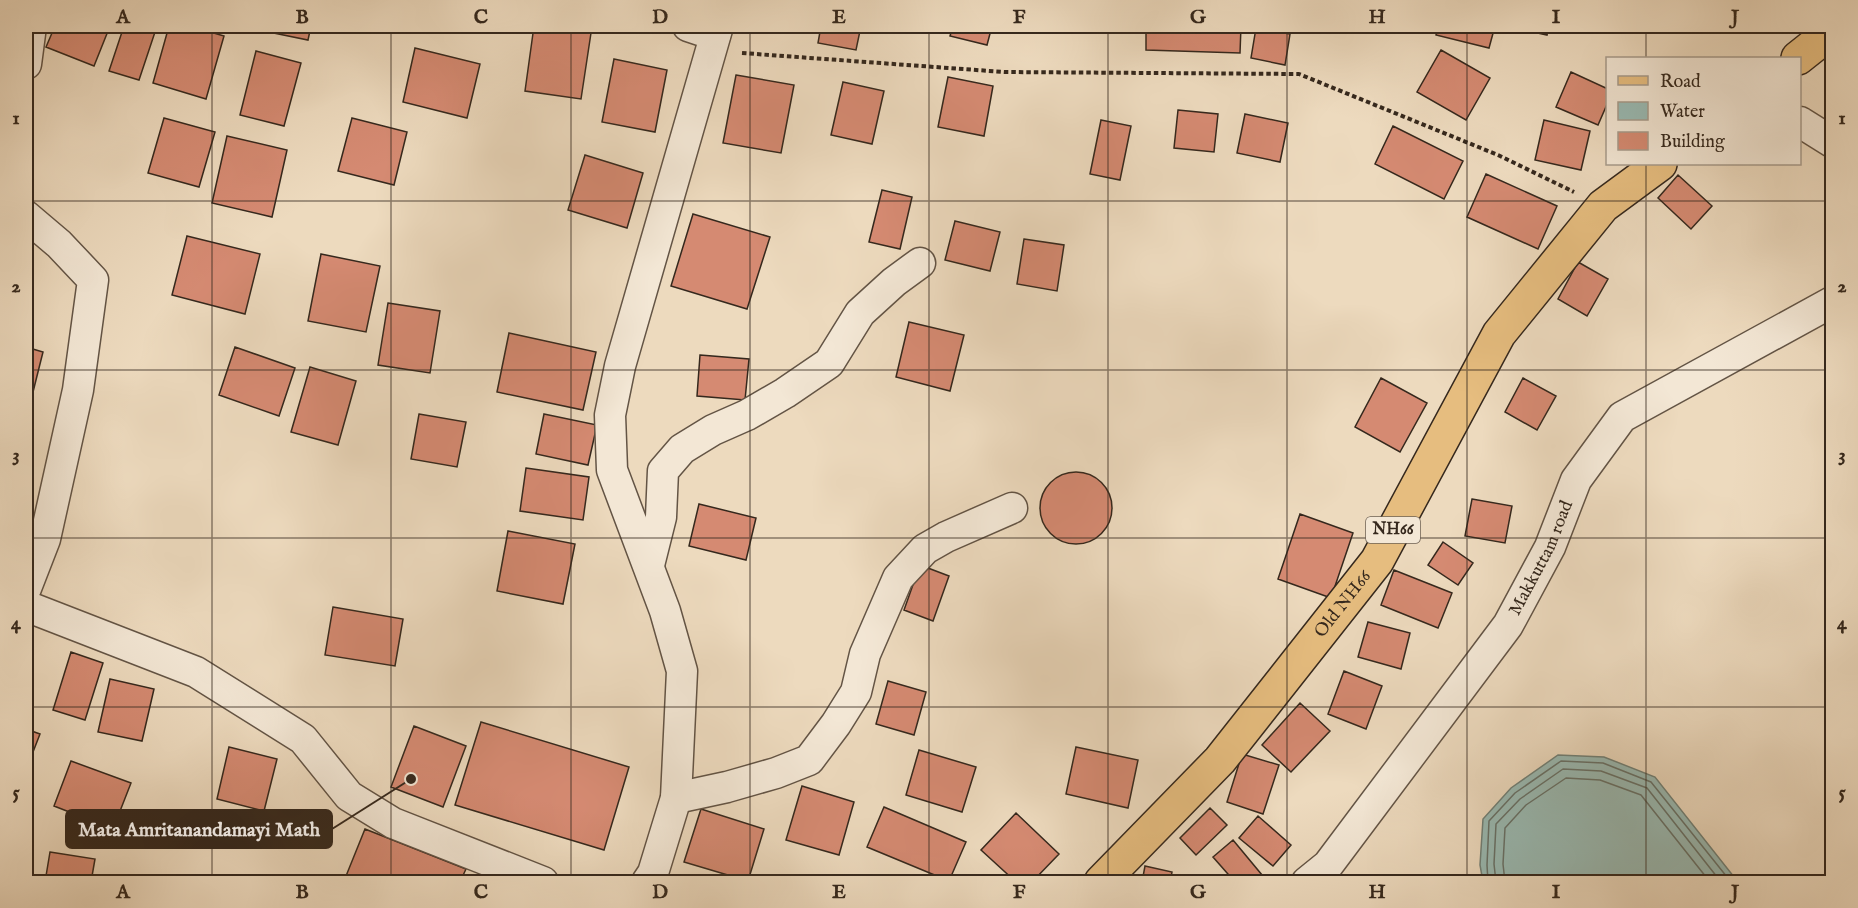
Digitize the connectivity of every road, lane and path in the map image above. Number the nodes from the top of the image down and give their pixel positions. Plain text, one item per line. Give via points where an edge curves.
1 (32, 26) edge
2 (1833, 31) edge
3 (708, 34) edge
4 (1799, 57) edge
5 (26, 64) edge
6 (1801, 123) edge
7 (1833, 142) edge
8 (1659, 165) edge
9 (1603, 206) junction
10 (26, 216) edge
11 (920, 263) dead end
12 (1833, 302) edge
13 (1012, 508) dead end
14 (649, 566) junction
15 (26, 588) edge
16 (26, 606) edge
17 (676, 798) junction
18 (543, 882) edge
19 (647, 882) edge
20 (1101, 882) edge
21 (1307, 882) edge

1 - 5 street
2 - 4 main road
3 - 9 path via 1004,72 1299,74 1498,155
3 - 14 street via 610,415 612,470
6 - 7 street
8 - 9 main road, Old NH66 / NH66
9 - 20 main road, Old NH66 / NH66 via 1499,334 1377,561 1220,760
10 - 15 street via 93,280 78,390 45,539
11 - 14 street via 860,313 829,363 785,393 682,449 663,471 660,518
12 - 21 street, Makkuttam road via 1622,417 1576,480 1550,547 1508,625 1328,866
13 - 17 street via 925,549 898,578 865,654 856,692 809,760 727,787
14 - 17 street via 682,671
16 - 18 street via 196,672 303,740 349,796 393,823
17 - 19 street

